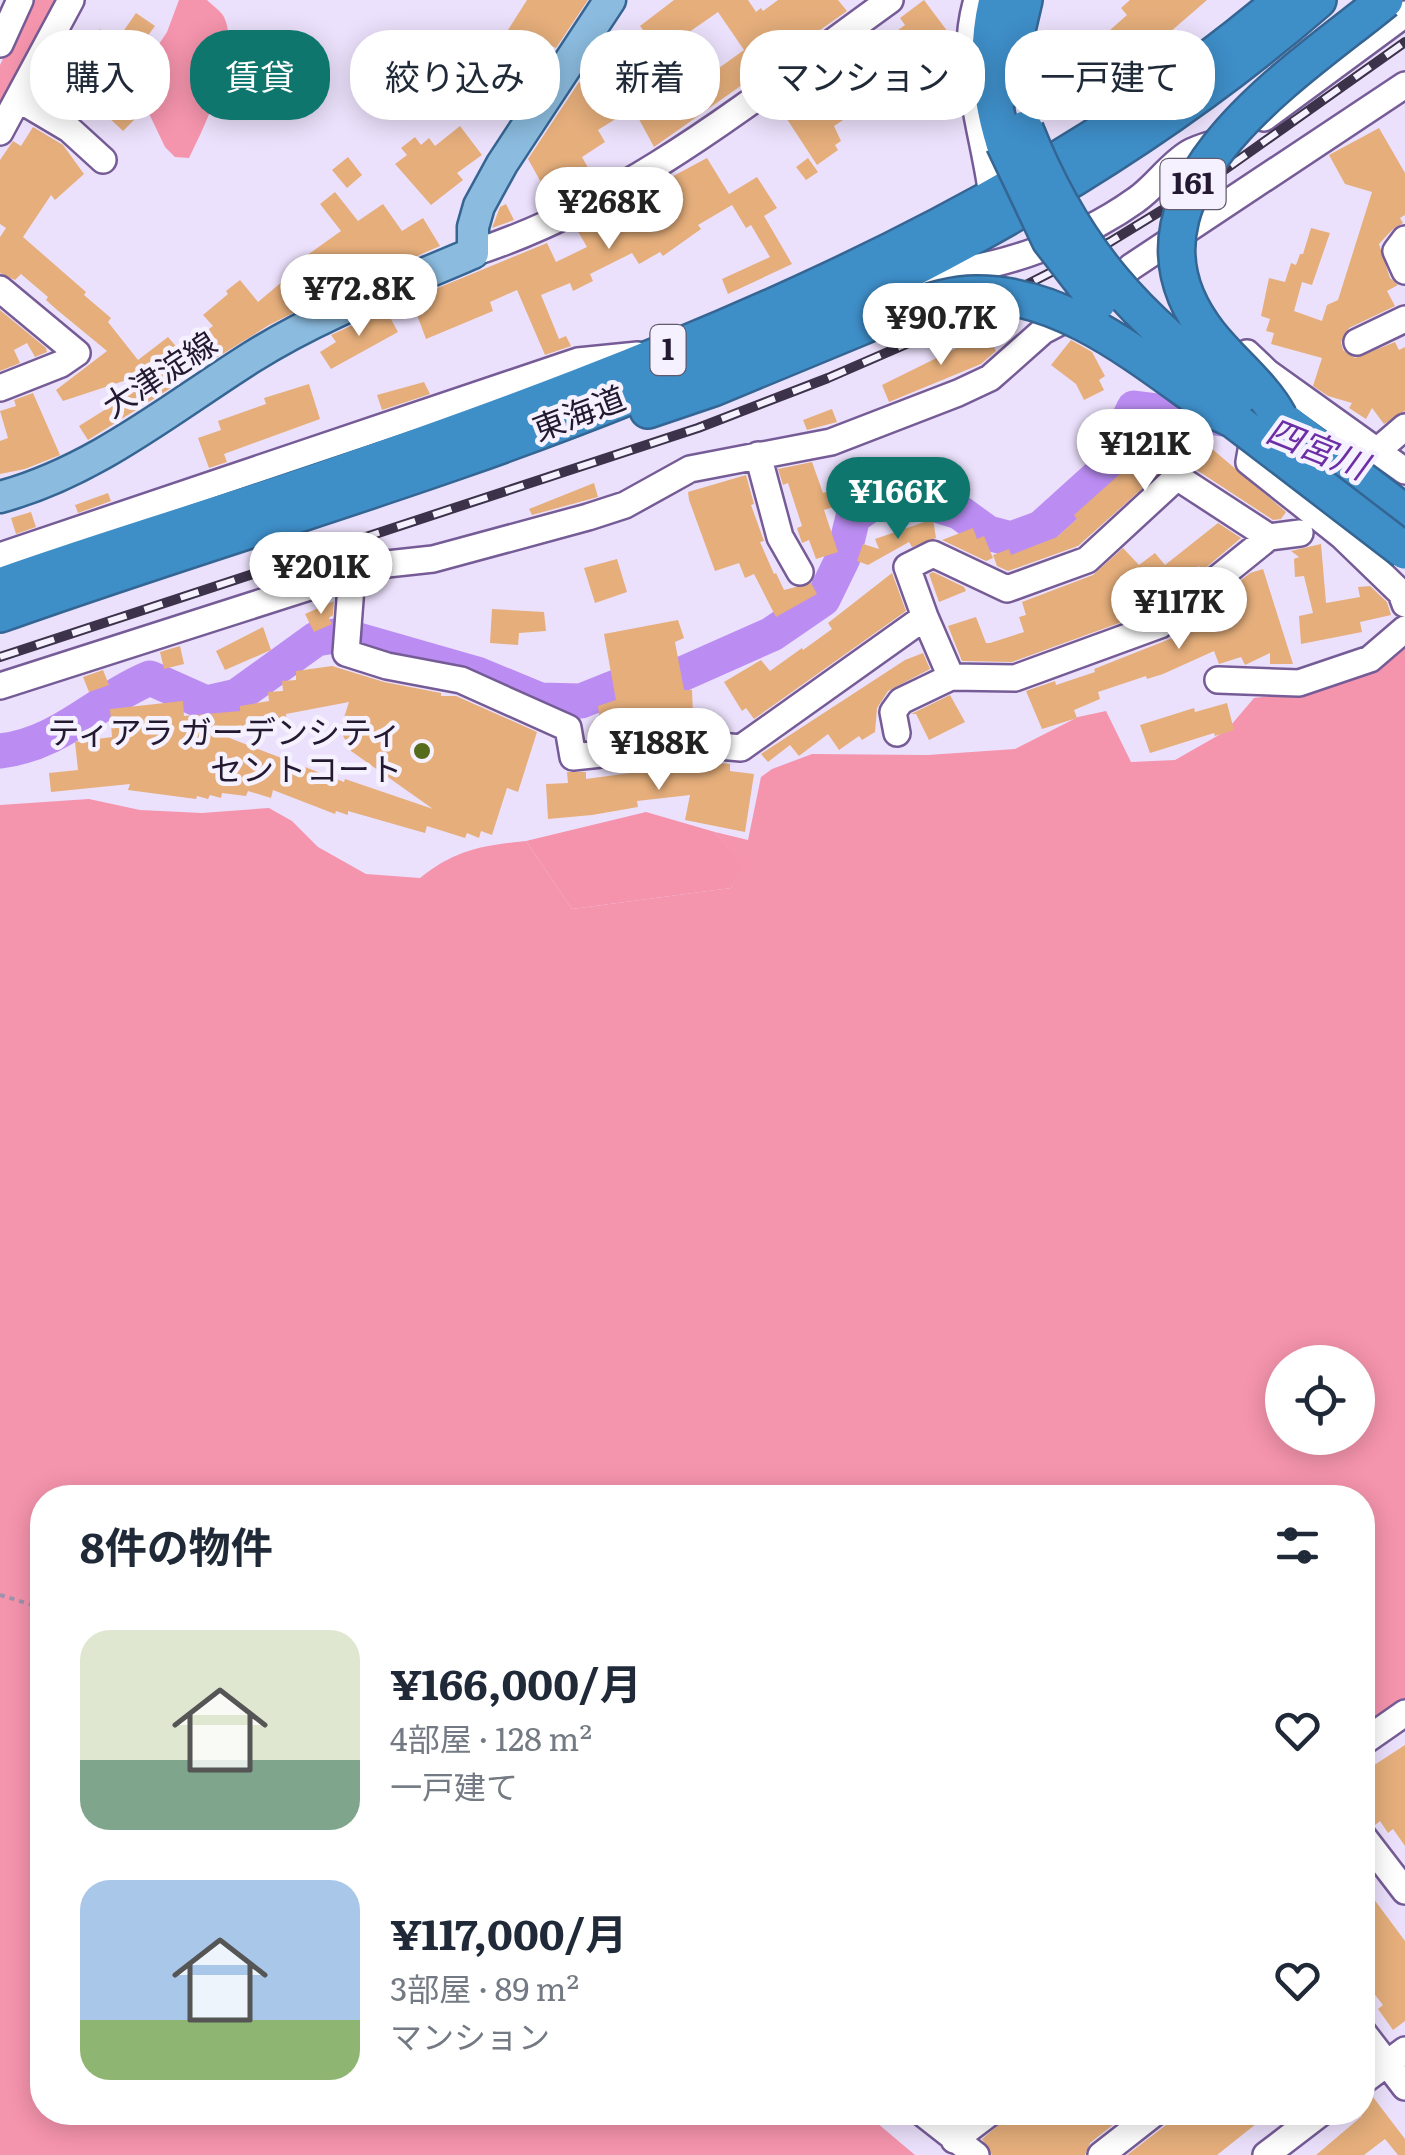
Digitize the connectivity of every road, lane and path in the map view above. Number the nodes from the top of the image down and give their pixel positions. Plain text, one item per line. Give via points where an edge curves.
1 (20, 0) edge
2 (71, 0) edge
3 (610, 0) edge
4 (890, 0) edge
5 (977, 0) edge
6 (997, 0) edge
7 (1024, 0) edge
8 (1318, 0) edge
9 (1386, 0) edge
10 (1277, 3) edge
11 (1405, 14) edge
12 (0, 44) edge
13 (1405, 85) edge
14 (20, 100) junction
15 (0, 132) edge
16 (1014, 136) junction
17 (102, 160) dead end
18 (992, 196) junction
19 (1191, 226) junction
20 (1405, 239) edge
21 (473, 253) junction
22 (909, 270) junction
23 (1405, 271) edge
24 (0, 290) edge
25 (1405, 319) edge
26 (1064, 322) junction
27 (1357, 342) dead end
28 (663, 352) junction
29 (1266, 371) junction
30 (0, 388) edge
31 (1256, 422) junction
32 (1405, 428) edge
33 (470, 456) junction
34 (758, 456) junction
35 (1373, 471) edge
36 (0, 497) edge
37 (1405, 498) edge
38 (1405, 513) edge
39 (1300, 533) dead end
40 (1269, 536) junction
41 (1405, 550) edge
42 (0, 556) edge
43 (800, 572) dead end
44 (352, 573) junction
45 (1405, 574) edge
46 (0, 586) edge
47 (1405, 604) edge
48 (0, 614) edge
49 (925, 617) junction
50 (1405, 629) edge
51 (951, 677) junction
52 (1218, 680) dead end
53 (0, 686) edge
54 (896, 733) dead end
55 (0, 1594) edge
56 (30, 1604) edge
57 (1405, 1713) edge
58 (1375, 1734) edge
59 (1375, 1852) edge
60 (1405, 1890) edge
61 (1375, 2041) edge
62 (1396, 2056) edge
63 (1375, 2072) edge
64 (1405, 2087) edge
65 (936, 2125) edge
66 (974, 2125) edge
67 (1140, 2125) edge
68 (1305, 2125) edge
69 (954, 2140) junction
70 (976, 2155) edge
71 (1102, 2155) edge
72 (1266, 2155) edge

1 - 12 street
2 - 14 street
3 - 21 main road via 479,206
4 - 21 street via 712,132 556,218
5 - 18 street via 969,54
6 - 16 highway, 161 via 990,66 996,116
7 - 16 highway, 161 via 1014,43
8 - 22 highway, 東海道 / 1 via 1186,107
9 - 31 highway, 161, bridge via 1239,122 1200,170 1180,218 1177,256 1185,294 1220,350 1272,403
10 - 18 highway, 東海道 / 1 via 1118,120
11 - 22 street via 1244,133 1189,153 1134,202 1059,242 968,270
13 - 19 street
14 - 15 street
14 - 17 street via 69,128
16 - 31 highway, 161, bridge via 1038,220 1082,284 1226,408
18 - 28 highway, 東海道 / 1 via 819,285
19 - 26 street
19 - 29 street via 1205,304 1218,326
20 - 23 street via 1396,251
21 - 36 main road, 大津淀線 via 292,334 135,435 30,489
22 - 33 highway, 東海道 / 1 via 750,344
24 - 30 street via 77,354
25 - 27 street
26 - 29 street via 1171,378
26 - 34 street via 990,378 958,393 831,442
28 - 42 street via 578,361
28 - 46 highway, 東海道 / 1 via 346,471
29 - 31 street
29 - 35 street
31 - 33 highway, 161, bridge via 1219,414 1081,322 1033,302 972,294 894,312 659,407 568,436
31 - 35 highway, 161, bridge
31 - 47 street via 1248,462 1342,536
32 - 35 street
33 - 48 highway, 東海道 / 1
34 - 43 street via 780,537
34 - 44 street via 690,469 588,517 433,559
35 - 37 highway via 1371,477
35 - 38 highway, 161
35 - 41 highway, 161, bridge
35 - 45 highway via 1339,516
39 - 40 street
40 - 49 street via 1177,477 1087,560 1006,589 933,554 906,568
40 - 51 street via 1160,625 1015,678
44 - 49 street via 346,653 461,680 568,728 573,757 698,744 741,748
44 - 53 street
49 - 51 street
50 - 52 street via 1370,659 1300,683
51 - 54 street via 901,701 893,712
55 - 56 path
57 - 58 street
59 - 60 street
61 - 62 street
62 - 63 street
62 - 64 street
65 - 69 street
66 - 69 street
67 - 71 street
68 - 72 street
69 - 70 street

